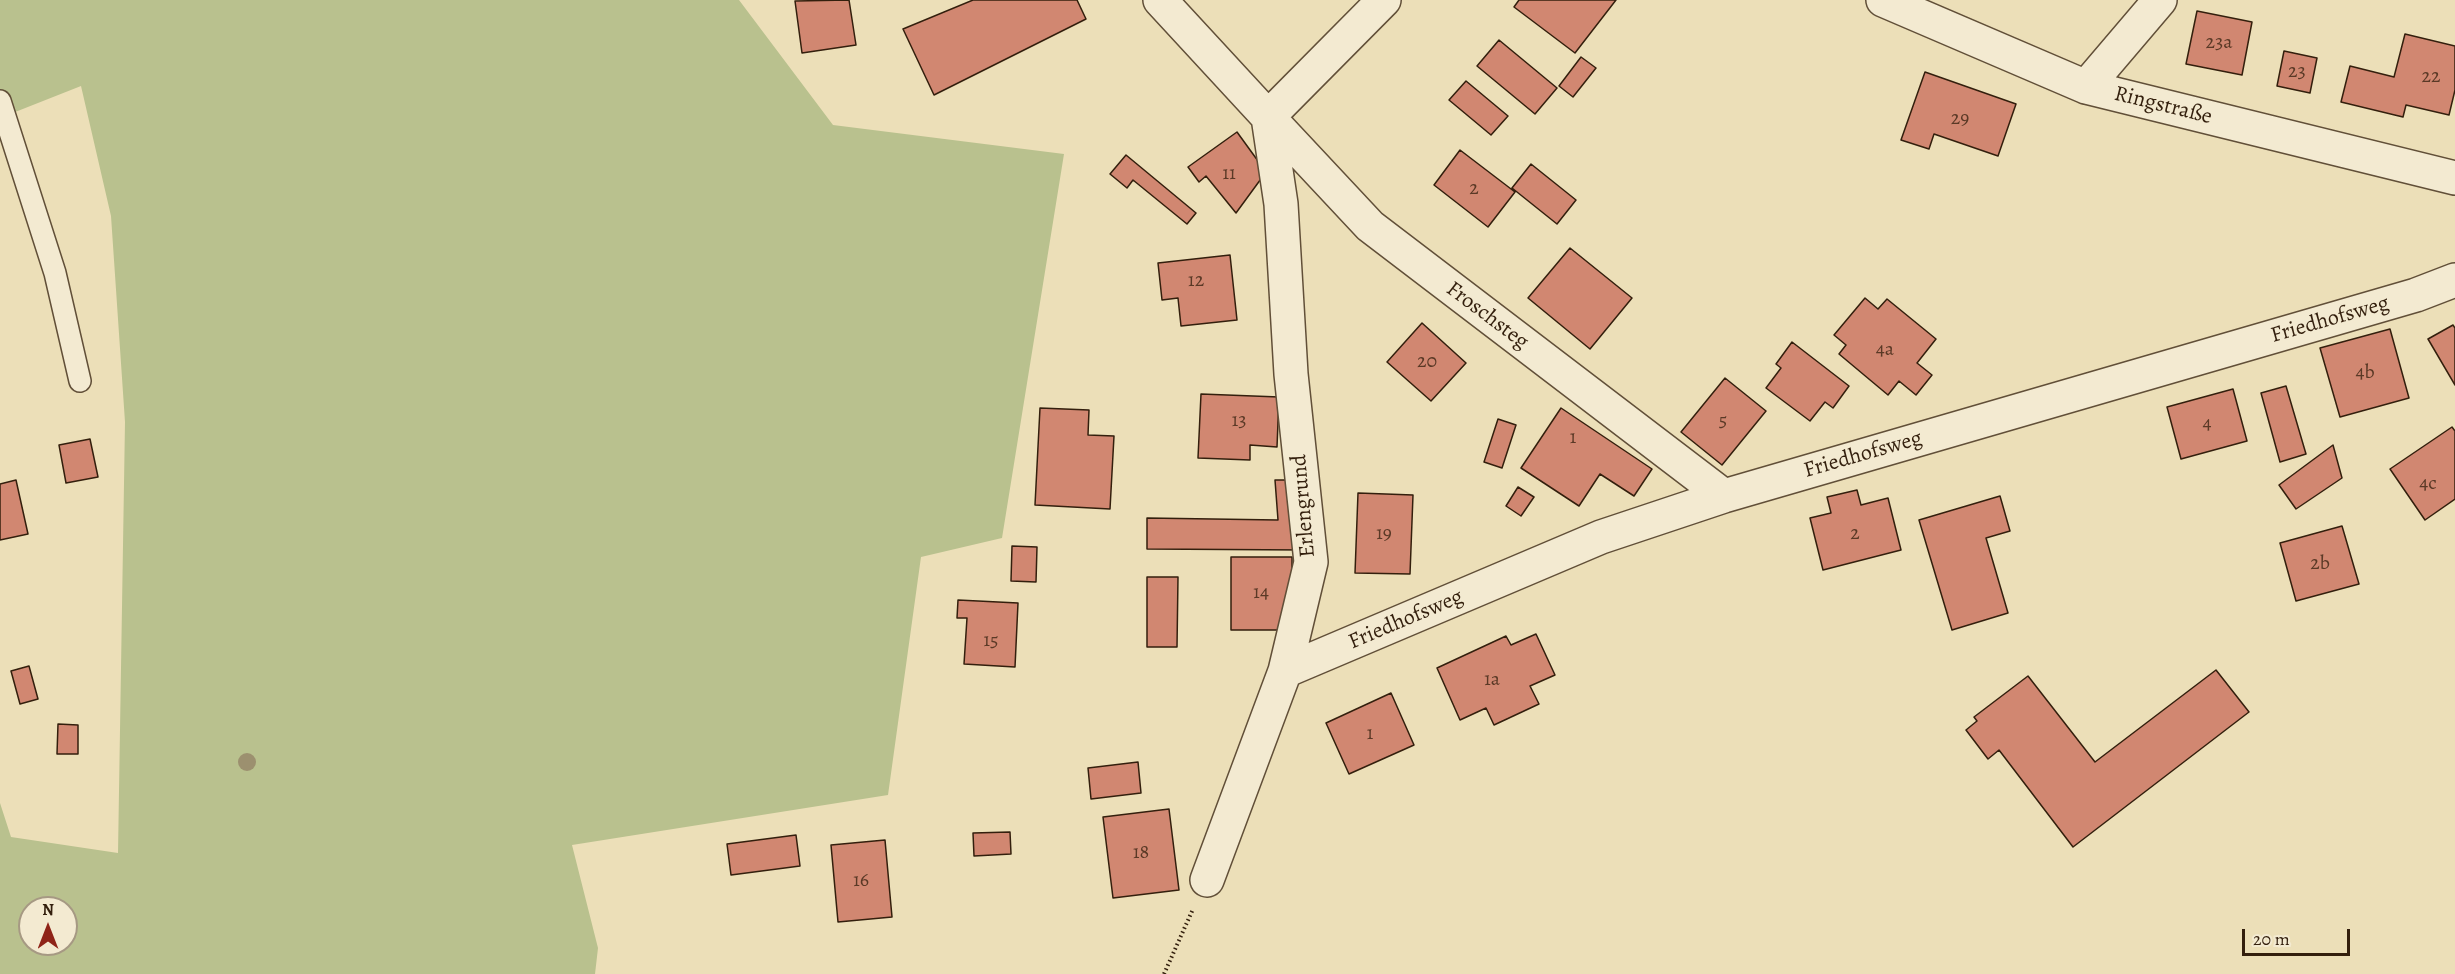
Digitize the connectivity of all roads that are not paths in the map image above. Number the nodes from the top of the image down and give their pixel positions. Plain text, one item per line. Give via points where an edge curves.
1 (1160, 0) edge
2 (1384, 0) edge
3 (1883, 0) edge
4 (2160, 0) edge
5 (2086, 87) junction
6 (0, 101) edge
7 (1268, 117) junction
8 (2455, 178) edge
9 (2455, 280) edge
10 (80, 381) dead end
11 (1724, 496) junction
12 (1285, 671) junction
13 (1207, 880) road end

1 - 7 street
2 - 7 street
3 - 5 street, Ringstraße
4 - 5 street
5 - 8 street, Ringstraße
6 - 10 lane via 55,273
7 - 11 street, Froschsteg via 1370,226
7 - 12 street, Erlengrund via 1281,204 1291,374 1311,562
9 - 11 street, Friedhofsweg via 2416,295
11 - 12 street, Friedhofsweg via 1601,537
12 - 13 street, Erlengrund

